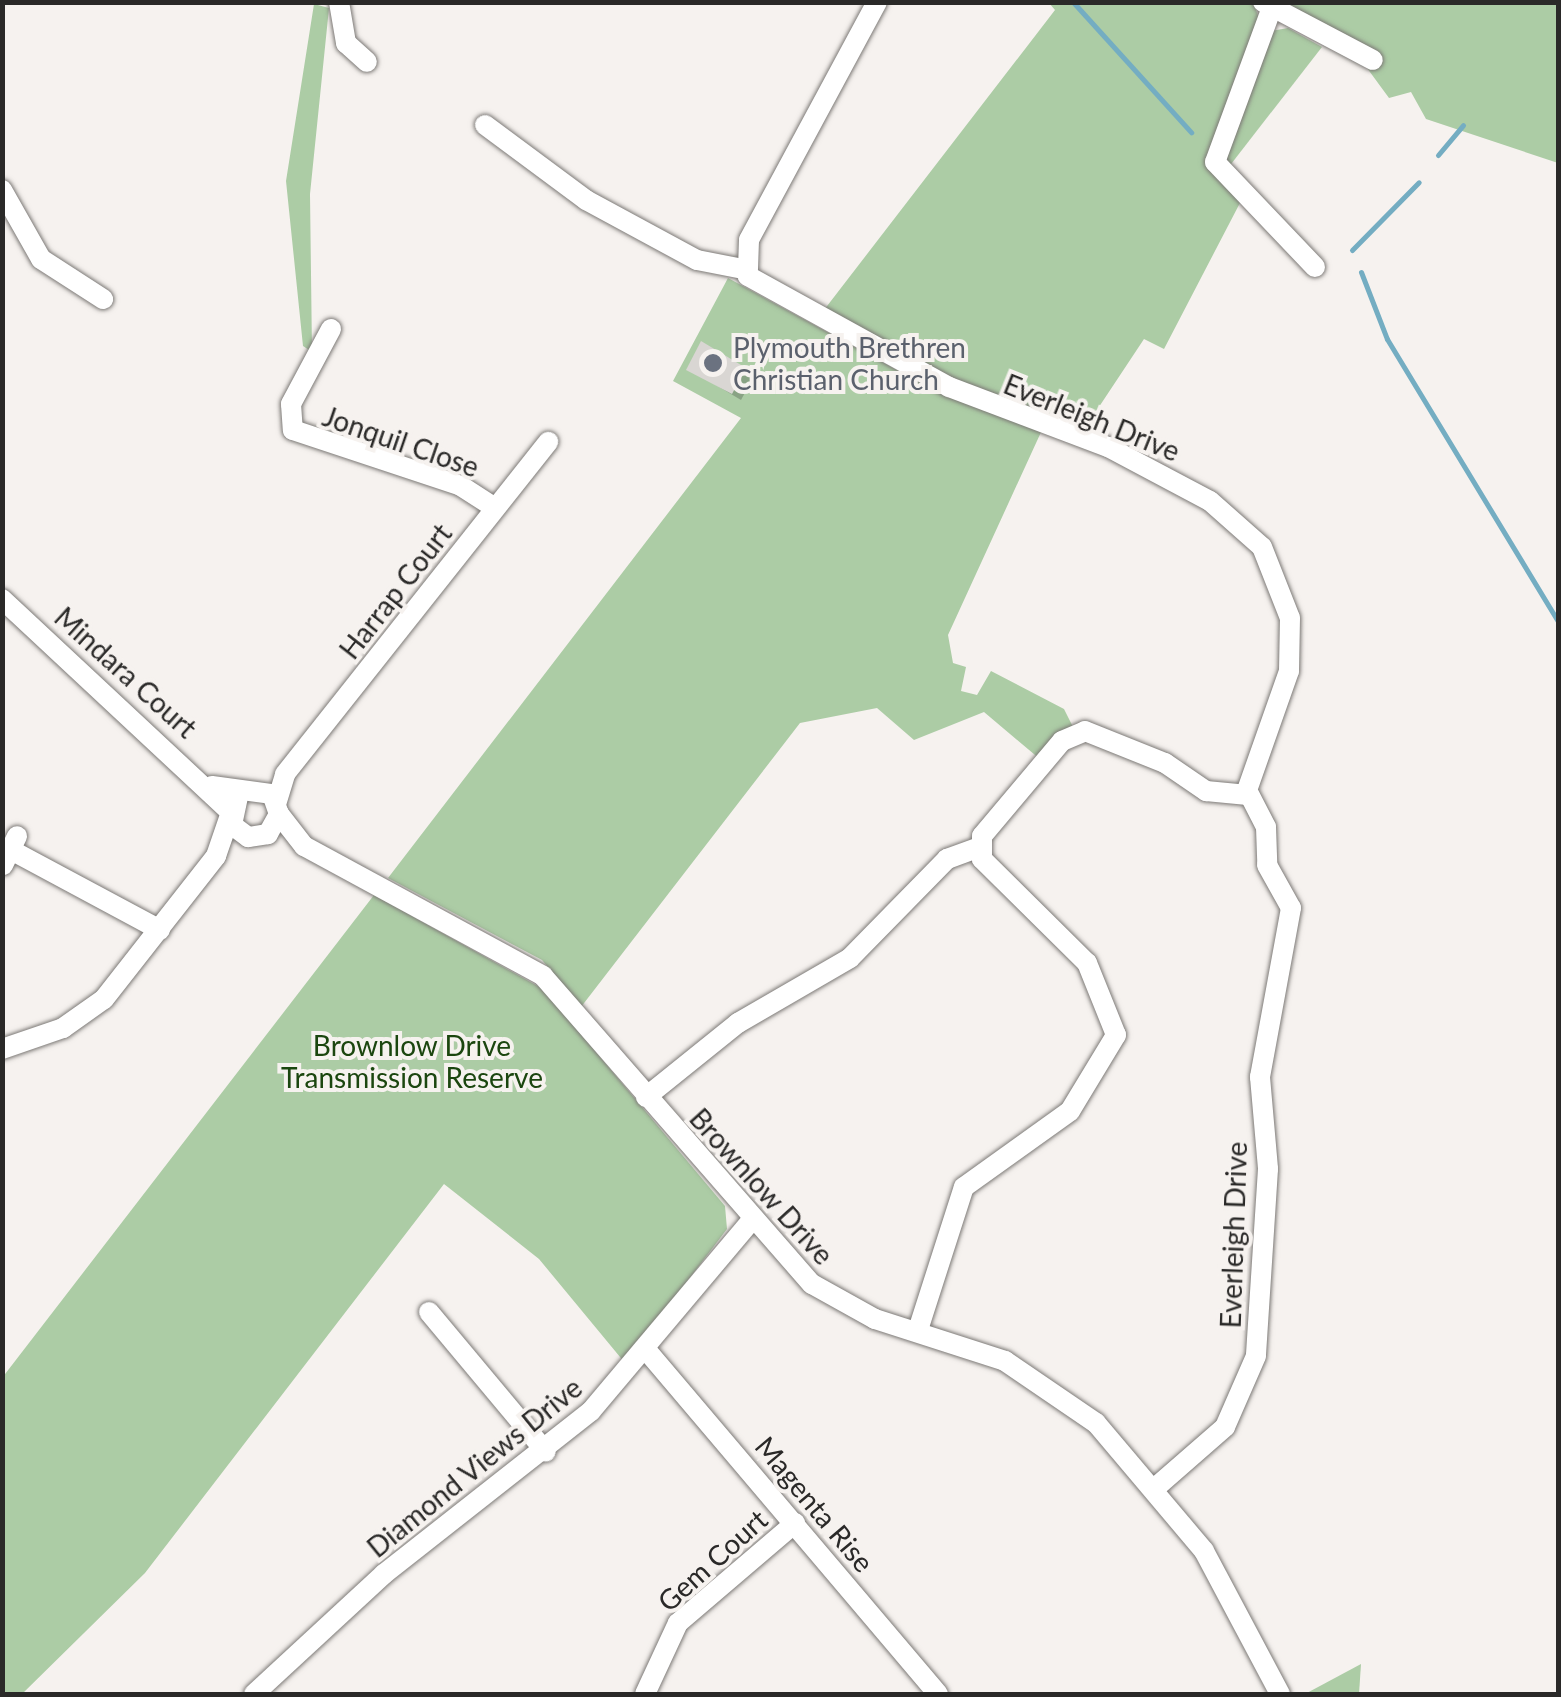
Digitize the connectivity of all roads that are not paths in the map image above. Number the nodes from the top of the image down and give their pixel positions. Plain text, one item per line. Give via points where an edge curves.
1 (338, 2) edge
2 (876, 2) edge
3 (1267, 6) edge
4 (1372, 60) dead end
5 (367, 62) dead end
6 (485, 125) dead end
7 (2, 190) edge
8 (1315, 267) dead end
9 (743, 269) junction
10 (103, 299) dead end
11 (331, 329) dead end
12 (548, 441) dead end
13 (495, 508) junction
14 (2, 599) edge
15 (285, 774) junction
16 (212, 786) junction
17 (248, 789) junction
18 (1248, 795) junction
19 (278, 808) junction
20 (229, 815) junction
21 (254, 837) junction
22 (304, 846) junction
23 (978, 848) junction
24 (10, 851) edge
25 (216, 856) junction
26 (160, 930) junction
27 (2, 1049) edge
28 (646, 1096) junction
29 (750, 1222) junction
30 (429, 1312) dead end
31 (918, 1330) junction
32 (648, 1352) junction
33 (546, 1452) junction
34 (1155, 1488) junction
35 (795, 1523) junction
36 (254, 1694) edge
37 (645, 1694) edge
38 (938, 1694) edge
39 (1280, 1694) edge

1 - 5 street via 346,43
2 - 9 street via 748,240
3 - 4 street
3 - 8 street via 1216,162
6 - 9 street, Everleigh Drive via 586,200 698,260
7 - 10 street via 41,259
9 - 18 street, Everleigh Drive via 949,387 1166,475 1252,535 1282,586 1292,634
11 - 13 street, Jonquil Close via 284,427 461,486
12 - 13 street, Harrap Court
13 - 15 street, Harrap Court
14 - 16 street, Mindara Court
15 - 17 street, Harrap Court
15 - 19 street, Harrap Court
16 - 17 street
16 - 20 street, Mindara Court
17 - 19 street, Brownlow Drive
17 - 20 street
18 - 23 street via 1206,791 1165,763 1085,731 1062,742
18 - 34 street, Everleigh Drive via 1291,908 1260,1077 1268,1169 1256,1356 1226,1427
19 - 21 street
19 - 22 street, Brownlow Drive
20 - 21 street, Mindara Court
20 - 25 street
21 - 22 street, Brownlow Drive
21 - 25 street
22 - 28 street, Brownlow Drive via 543,976
23 - 28 street via 947,859 850,958 738,1023
23 - 31 street via 1080,954 1116,1036 1070,1112 964,1188
24 - 26 street
25 - 26 street
26 - 27 street via 86,1014
28 - 29 street, Brownlow Drive
29 - 31 street, Brownlow Drive via 827,1295
29 - 32 street, Diamond Views Drive
30 - 33 street
31 - 34 street, Brownlow Drive via 1044,1383
32 - 33 street, Diamond Views Drive
32 - 35 street, Magenta Rise
33 - 36 street, Diamond Views Drive via 384,1574
34 - 39 street, Brownlow Drive via 1222,1580
35 - 37 street, Gem Court via 678,1623
35 - 38 street, Magenta Rise

